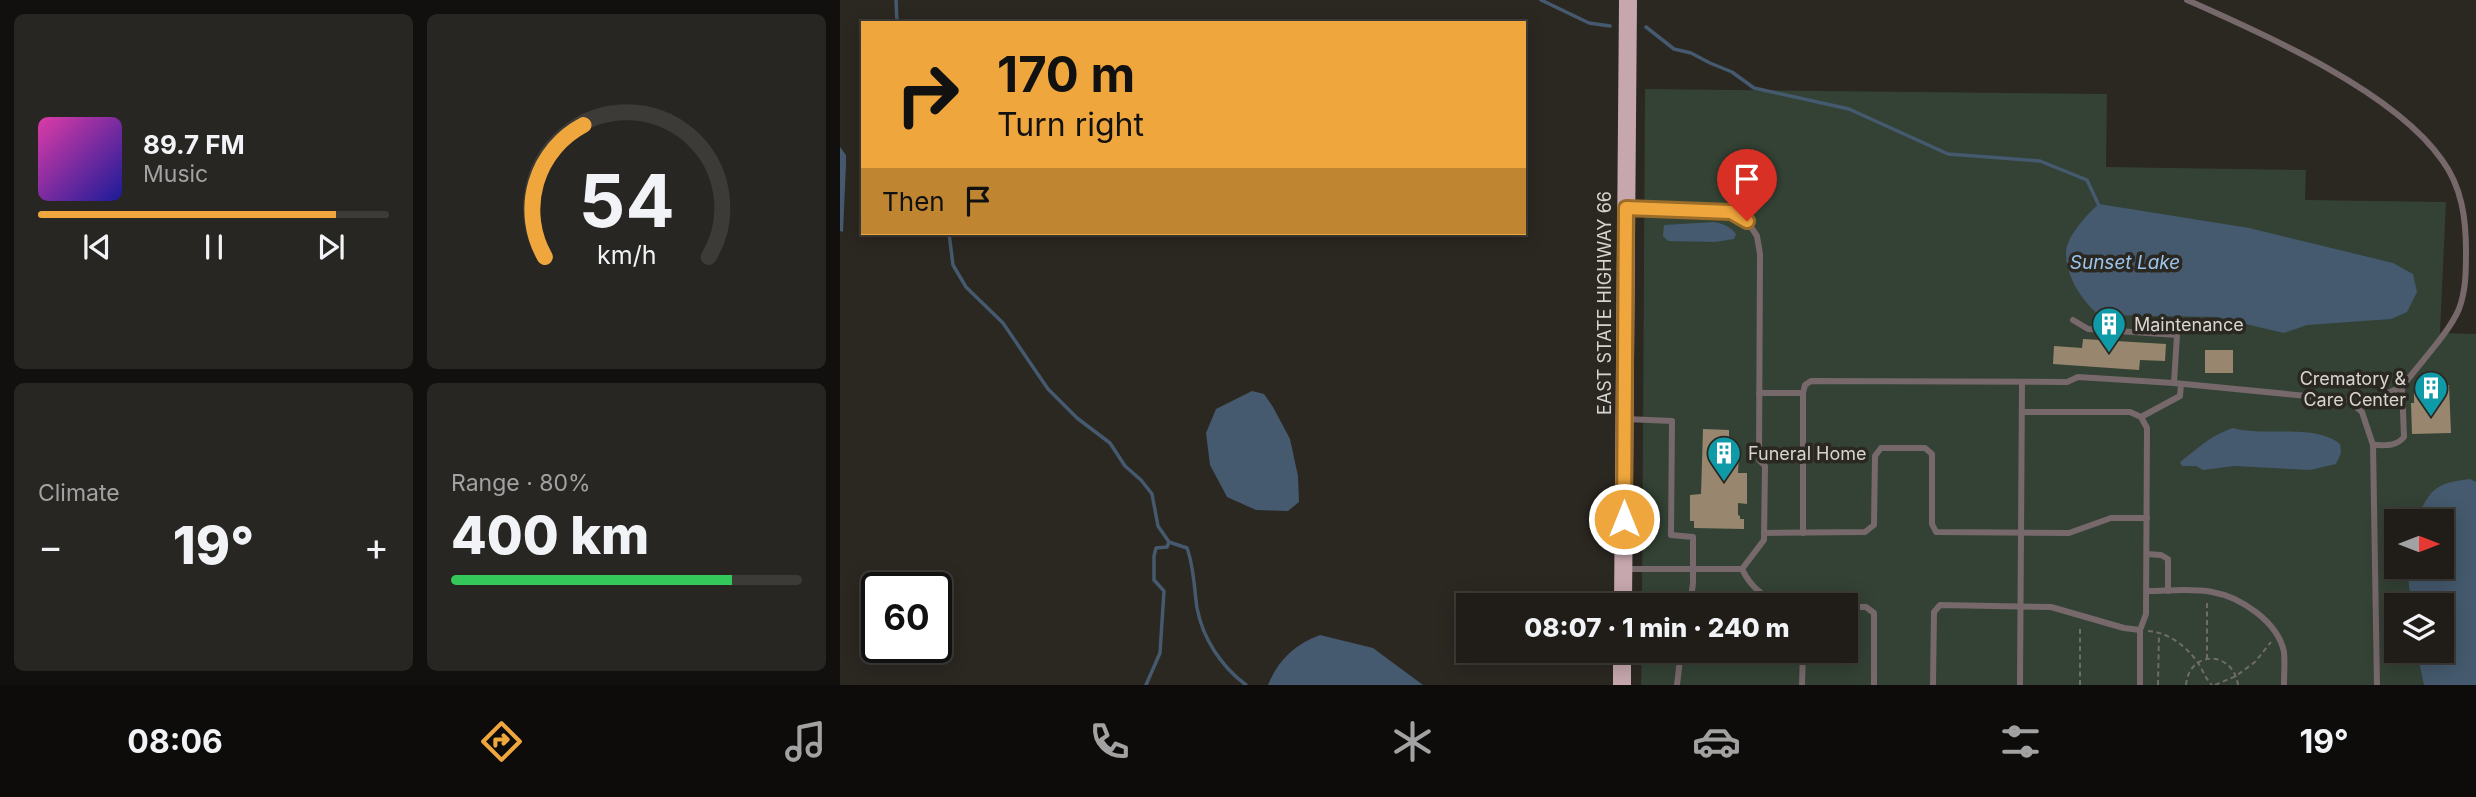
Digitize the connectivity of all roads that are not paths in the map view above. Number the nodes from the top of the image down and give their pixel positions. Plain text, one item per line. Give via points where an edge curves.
1 (1628, 0) edge
2 (2187, 0) edge
3 (1626, 208) junction
4 (2073, 320) dead end
5 (2022, 382) junction
6 (2177, 383) junction
7 (2402, 387) junction
8 (1759, 393) junction
9 (1803, 393) junction
10 (2356, 406) junction
11 (2022, 412) junction
12 (2141, 417) junction
13 (1624, 419) junction
14 (2373, 446) junction
15 (2147, 518) junction
16 (1764, 533) junction
17 (1804, 533) junction
18 (2022, 533) junction
19 (2147, 554) junction
20 (1623, 569) junction
21 (1693, 569) junction
22 (1742, 569) junction
23 (2147, 591) junction
24 (2168, 591) junction
25 (1623, 593) edge
26 (1691, 593) edge
27 (1760, 593) edge
28 (2020, 606) junction
29 (1858, 607) edge
30 (2140, 630) junction
31 (1622, 663) edge
32 (1680, 663) edge
33 (1803, 663) edge
34 (1622, 685) edge
35 (1677, 685) edge
36 (1802, 685) edge
37 (1874, 685) edge
38 (1933, 685) edge
39 (2020, 685) edge
40 (2140, 685) edge
41 (2284, 685) edge
42 (2377, 685) edge

1 - 3 main road, EAST STATE HIGHWAY 66
2 - 7 lane via 2330,70 2375,98 2443,160 2464,210 2466,281 2458,311
3 - 8 lane via 1731,212 1747,221 1757,236 1760,254
3 - 13 main road, EAST STATE HIGHWAY 66
4 - 6 lane via 2088,328 2177,335
5 - 6 lane via 2067,382 2078,377
5 - 9 lane via 1811,381
5 - 11 lane
6 - 10 lane via 2333,397
6 - 12 lane via 2180,396
7 - 10 lane
7 - 14 lane via 2404,437 2392,445
8 - 9 lane
8 - 16 lane
9 - 17 lane
10 - 14 lane
11 - 12 lane via 2130,412
11 - 18 lane
12 - 15 lane via 2147,428
13 - 20 main road, EAST STATE HIGHWAY 66
13 - 21 lane via 1672,421 1671,535 1693,537
14 - 42 lane
15 - 18 lane via 2111,518 2069,533
15 - 19 lane
16 - 17 lane
16 - 22 lane via 1764,540
17 - 18 lane via 1865,533 1874,525 1875,456 1881,448 1925,448 1932,454 1932,524 1936,532
18 - 28 lane
19 - 23 lane
19 - 24 lane via 2168,559
20 - 21 lane
20 - 25 main road, EAST STATE HIGHWAY 66
21 - 22 lane
21 - 26 lane
22 - 27 lane
23 - 24 lane
23 - 30 lane via 2147,614
24 - 41 lane via 2207,591 2249,607 2278,637 2284,652
28 - 30 lane via 2051,607
28 - 38 lane via 1940,605 1934,612
28 - 39 lane
29 - 37 lane via 1874,613
30 - 40 lane
31 - 34 main road
32 - 35 lane
33 - 36 lane

